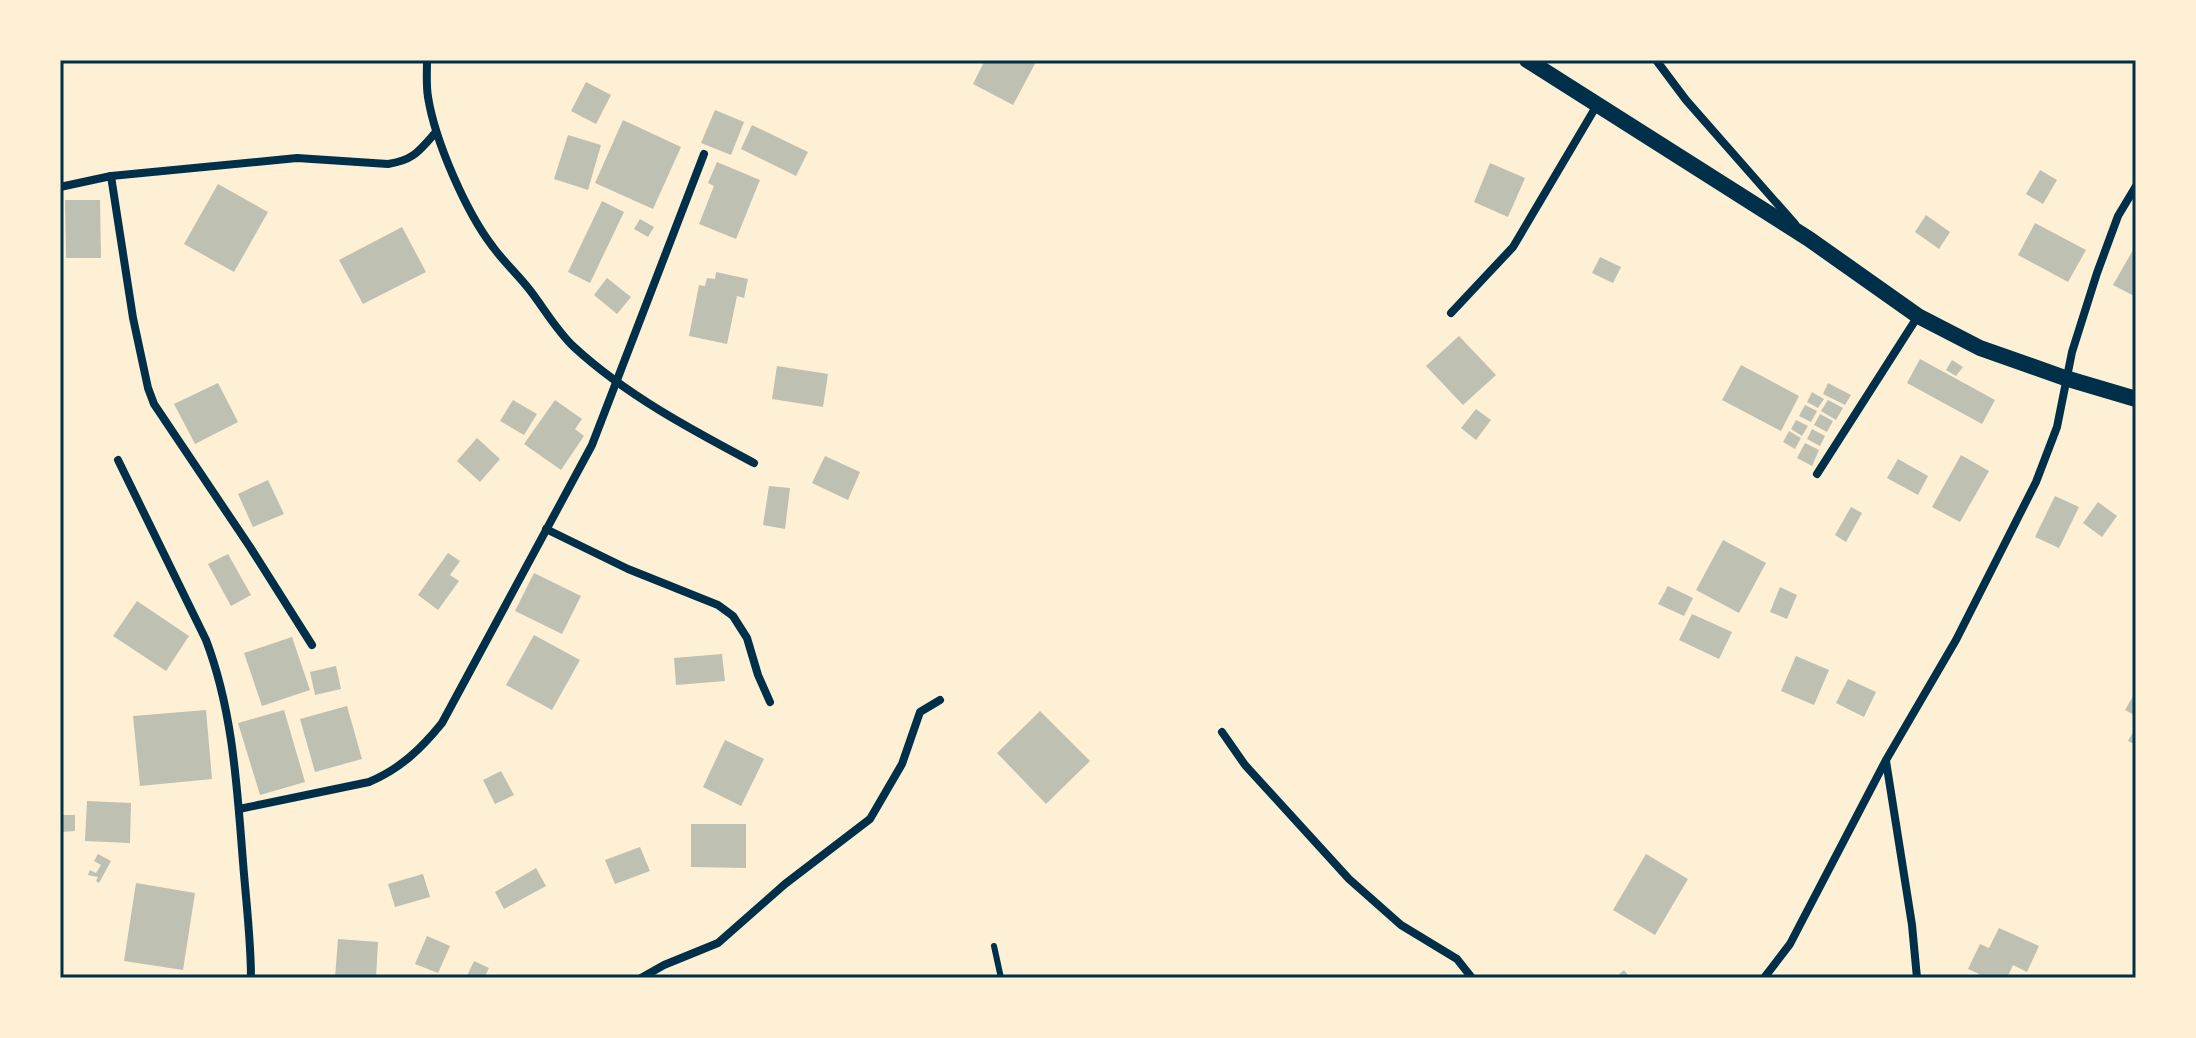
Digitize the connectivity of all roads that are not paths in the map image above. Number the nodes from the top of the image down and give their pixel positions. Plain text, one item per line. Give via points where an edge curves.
1 (427, 60) edge
2 (1527, 60) edge
3 (1656, 60) edge
4 (1597, 104) junction
5 (436, 132) junction
6 (704, 154) dead end
7 (111, 176) junction
8 (2136, 186) edge
9 (60, 187) edge
10 (1809, 239) junction
11 (1451, 313) dead end
12 (1918, 316) junction
13 (2065, 378) junction
14 (618, 380) junction
15 (2136, 399) edge
16 (118, 460) dead end
17 (754, 463) dead end
18 (1817, 474) dead end
19 (546, 529) junction
20 (312, 645) dead end
21 (940, 700) dead end
22 (770, 702) dead end
23 (1222, 732) dead end
24 (1886, 760) junction
25 (239, 809) junction
26 (994, 946) dead end
27 (251, 978) edge
28 (641, 978) edge
29 (1001, 978) edge
30 (1472, 978) edge
31 (1764, 978) edge
32 (1917, 978) edge

1 - 5 street
2 - 4 main road
3 - 10 street
4 - 10 main road
4 - 11 street via 1513,247
5 - 7 street via 413,157 388,164 297,158
5 - 14 street via 473,217 492,246 572,345
6 - 14 street
7 - 9 street
7 - 20 street via 133,318 154,404
8 - 13 street via 2118,216
10 - 12 main road
12 - 13 main road via 1980,348
12 - 18 street
13 - 15 main road
13 - 24 street via 2057,427 2036,482 1956,640
14 - 17 street via 695,432
14 - 19 street via 592,445
16 - 25 street via 218,671
19 - 22 street via 733,616 747,638
19 - 25 street via 449,712 409,759 369,782
21 - 28 street via 920,712 902,764 870,819 718,943
23 - 30 street via 1245,765 1349,879 1401,925 1457,959
24 - 31 street via 1790,944
24 - 32 street
25 - 27 street
26 - 29 lane

